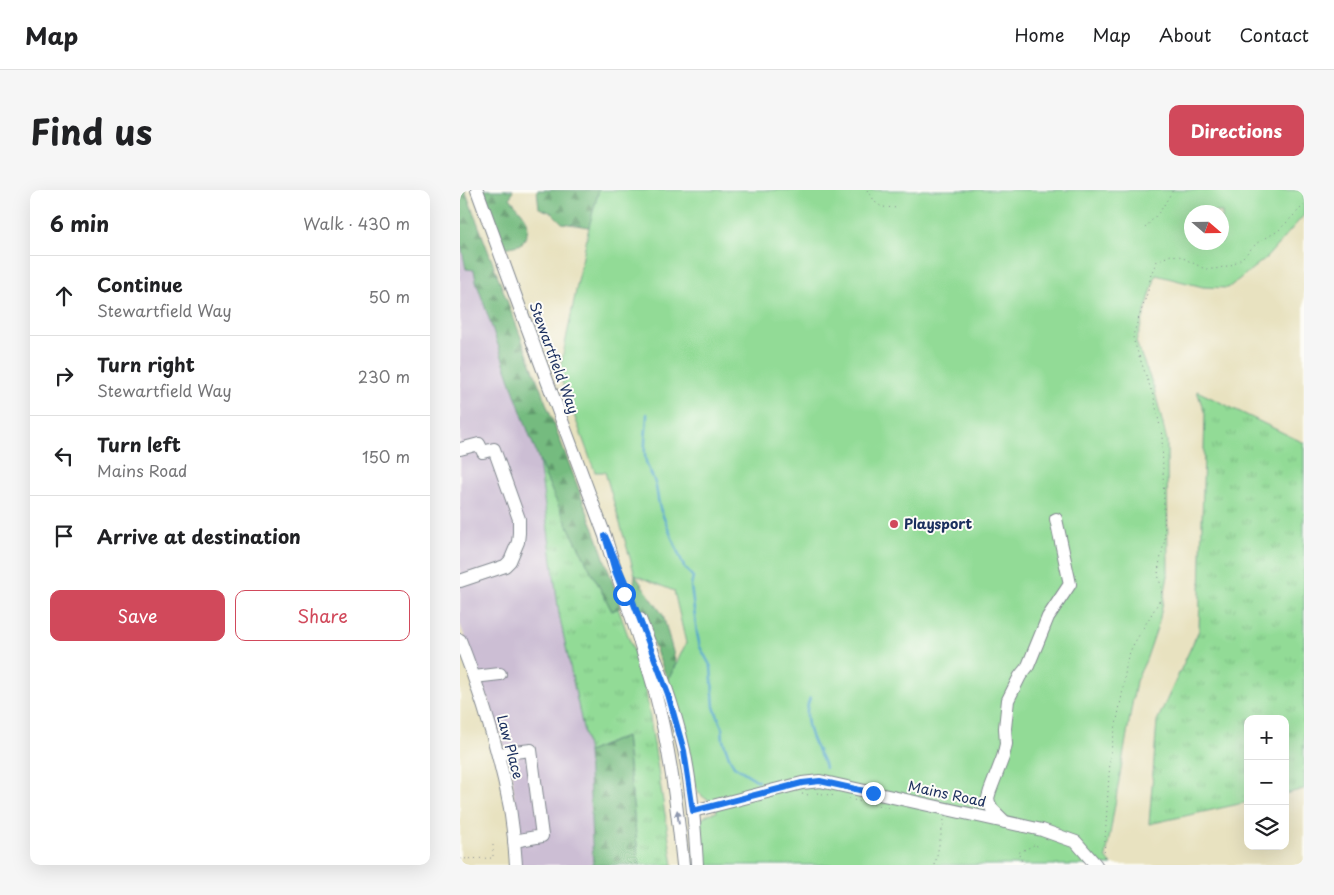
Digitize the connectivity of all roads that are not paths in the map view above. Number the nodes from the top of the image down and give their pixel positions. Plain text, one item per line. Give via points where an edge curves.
1 (477, 190) edge
2 (460, 449) edge
3 (1056, 519) dead end
4 (605, 536) junction
5 (460, 582) edge
6 (460, 640) edge
7 (500, 674) dead end
8 (474, 677) junction
9 (498, 754) junction
10 (693, 811) junction
11 (1005, 822) junction
12 (514, 841) junction
13 (1100, 861) edge
14 (516, 865) edge
15 (683, 865) edge
16 (697, 865) edge

1 - 4 street, Stewartfield Way
2 - 5 street via 480,444 483,452 494,449 519,519 520,533 515,551 505,566
3 - 11 street via 1070,584 1048,617 1028,666 1008,700 1006,744 988,798 992,809
4 - 10 street, Stewartfield Way via 668,694 684,751
15 -> 4 street, Stewartfield Way via 674,783 655,692
6 - 8 street, Law Place
7 - 8 street
8 - 9 street, Law Place
9 - 12 street, Law Place
9 - 12 street via 531,750 542,836
10 - 11 street, Mains Road via 820,781
10 - 16 street, Stewartfield Way
11 - 13 street, Mains Road via 1076,842
12 - 14 street, Law Place

